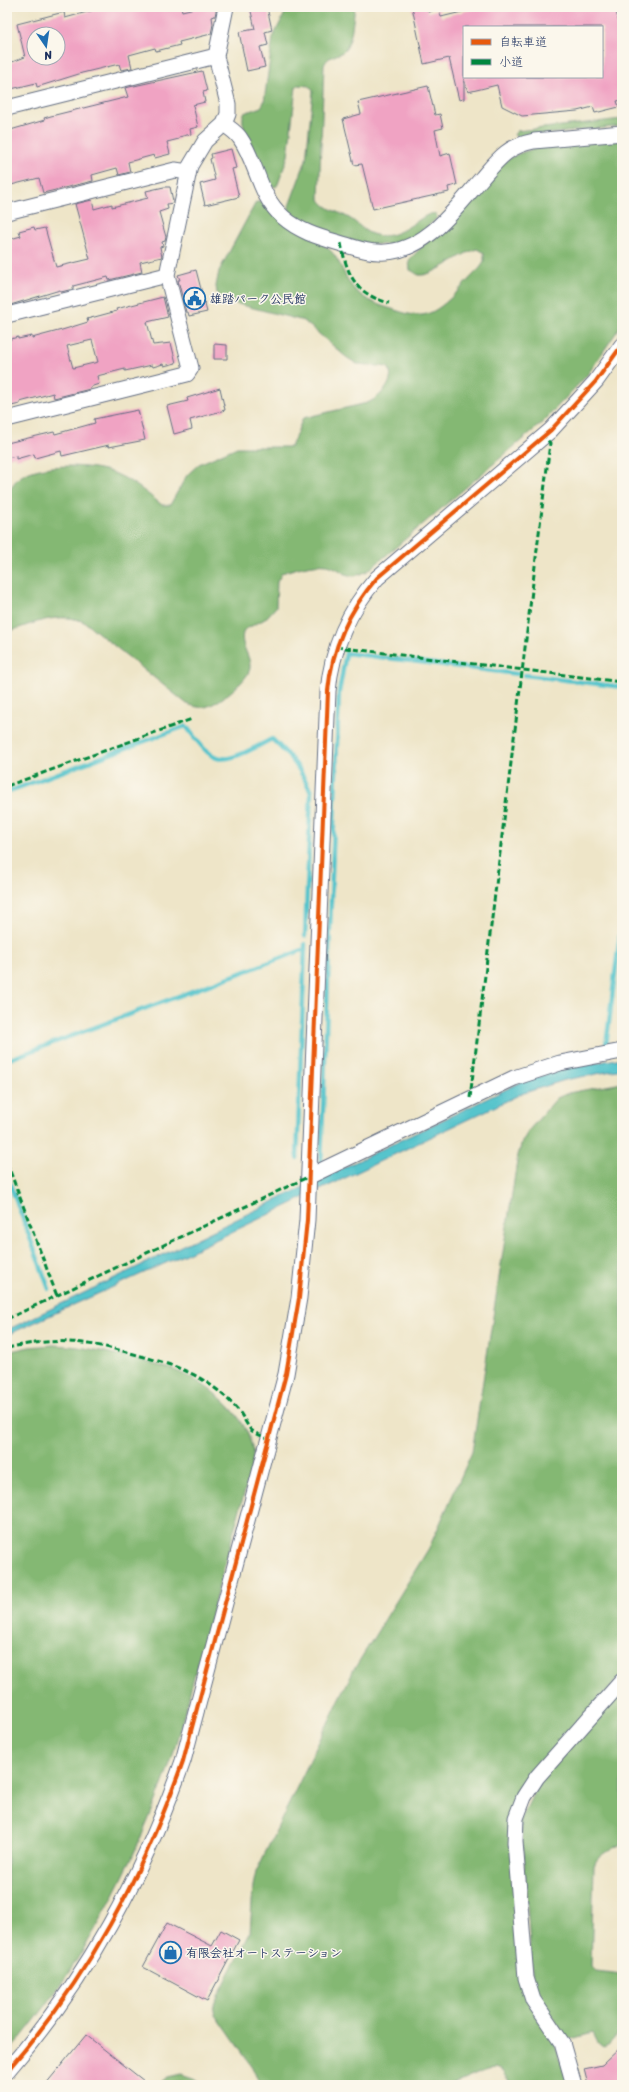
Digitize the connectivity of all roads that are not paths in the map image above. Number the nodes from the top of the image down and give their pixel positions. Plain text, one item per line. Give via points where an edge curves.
1 (226, 7) edge
2 (216, 56) junction
3 (7, 108) edge
4 (224, 124) junction
5 (622, 133) edge
6 (188, 172) junction
7 (7, 212) edge
8 (167, 275) junction
9 (7, 316) edge
10 (622, 345) edge
11 (7, 419) edge
12 (622, 1052) edge
13 (309, 1178) junction
14 (622, 1681) edge
15 (7, 2071) edge
16 (574, 2085) edge

1 - 2 street
2 - 3 street
2 - 4 street via 228,104
4 - 5 street via 240,137 266,194 281,216 298,228 318,237 378,252 402,250 414,245 439,226 508,149 534,141
4 - 6 street via 205,141
6 - 7 street via 176,170
6 - 8 street
8 - 9 street
8 - 11 street via 191,368 187,374
10 - 13 street via 596,381 551,430 377,578 357,603 336,646 328,691
12 - 13 street via 560,1062 514,1078
13 - 15 street via 299,1298 286,1374 183,1761 150,1848 108,1931 57,2009
14 - 16 street via 537,1777 524,1796 516,1818 515,1842 526,1978 533,2000 562,2043

